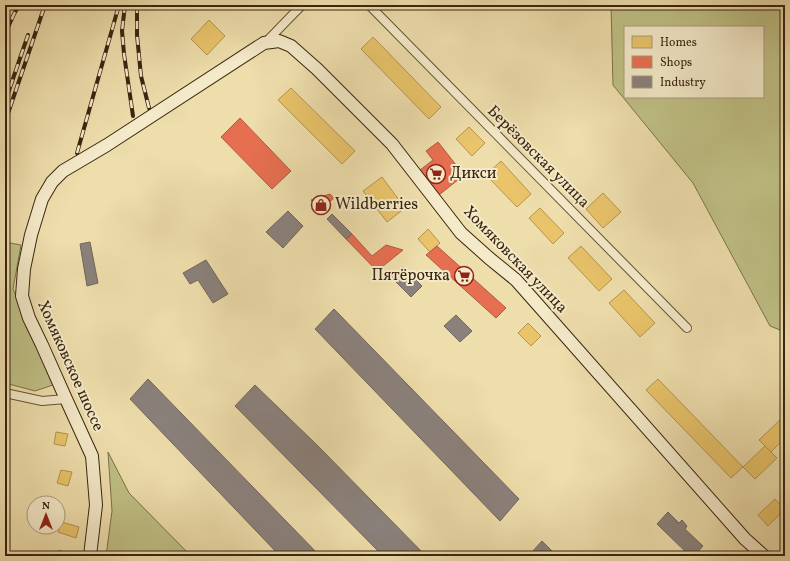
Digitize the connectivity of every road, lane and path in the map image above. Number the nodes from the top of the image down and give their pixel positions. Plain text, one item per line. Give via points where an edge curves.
1 (302, 5) edge
2 (369, 5) edge
3 (264, 43) junction
4 (687, 328) dead end
5 (5, 393) edge
6 (66, 399) junction
7 (90, 556) edge
8 (764, 556) edge

1 - 3 street
2 - 4 street, Берёзовская улица
3 - 6 street, Хомяковское шоссе via 63,171 52,182 42,199 24,269 22,296 29,318
3 - 8 street, Хомяковская улица via 279,41 291,46 392,144 461,233 516,280 745,538
5 - 6 street via 42,401
6 - 7 street, Хомяковское шоссе via 92,456 96,505

